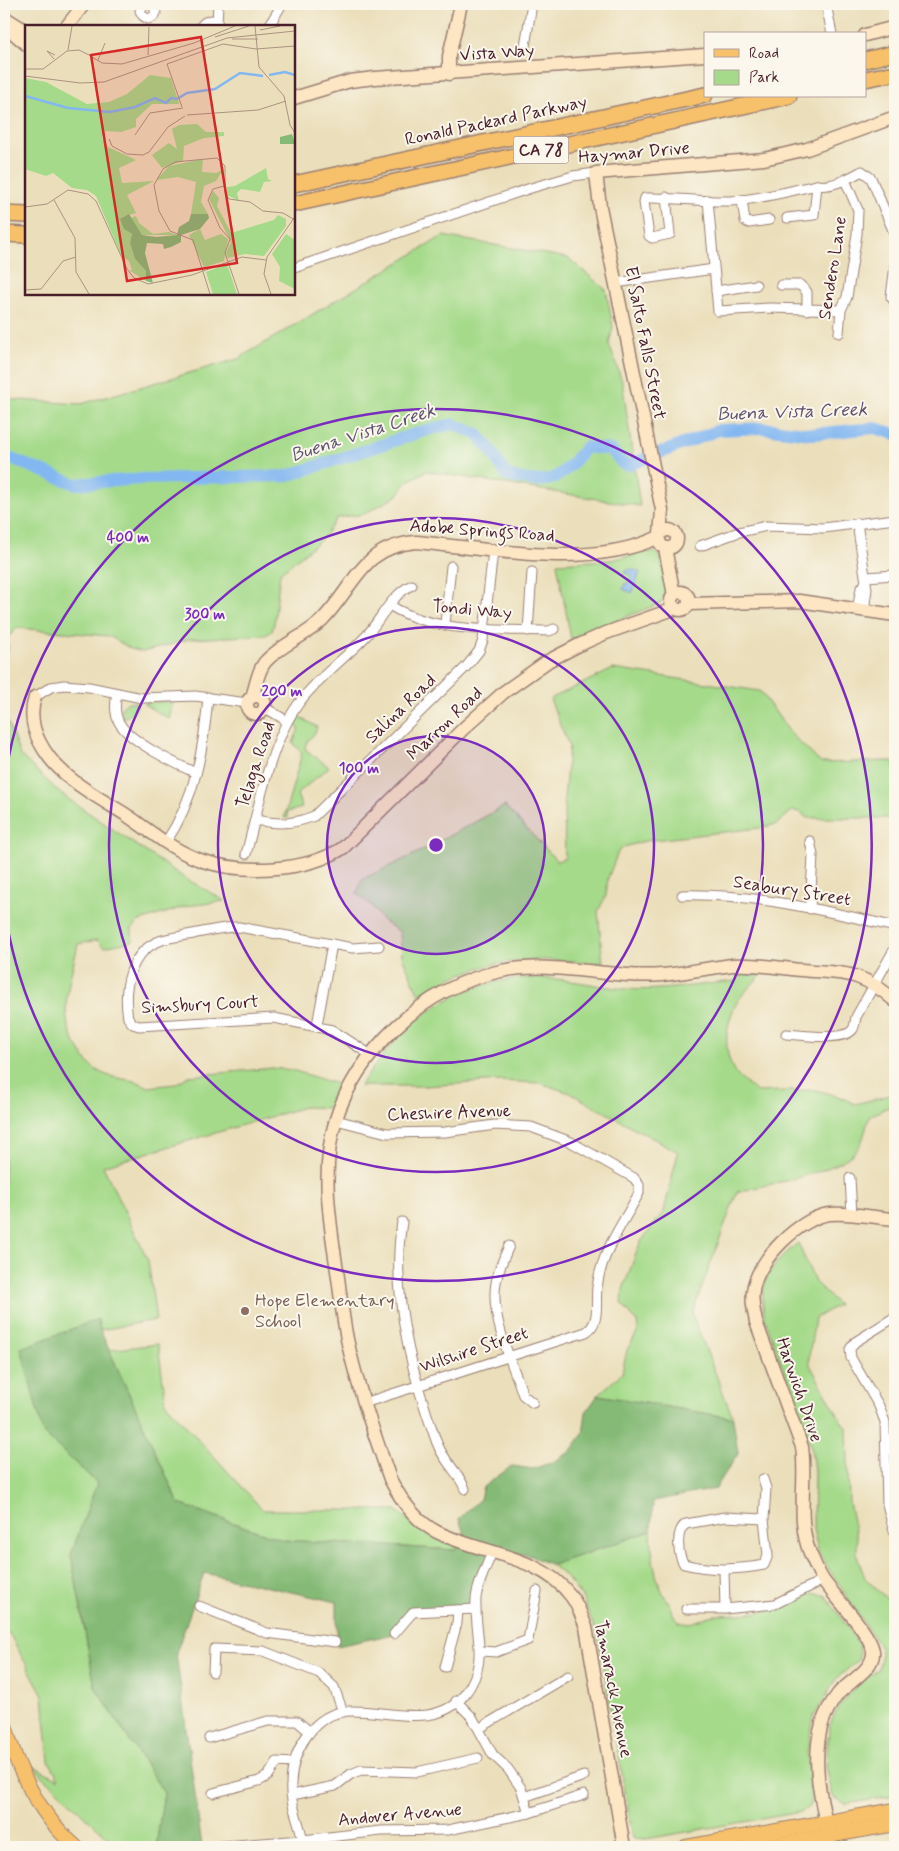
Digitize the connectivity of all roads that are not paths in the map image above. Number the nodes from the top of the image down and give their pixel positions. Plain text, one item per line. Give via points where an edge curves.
1 (74, 4) edge
2 (84, 4) edge
3 (144, 4) edge
4 (154, 4) edge
5 (218, 4) edge
6 (282, 4) edge
7 (462, 4) edge
8 (532, 4) edge
9 (826, 4) edge
10 (5, 18) edge
11 (218, 24) edge
12 (59, 25) edge
13 (68, 25) edge
14 (202, 25) edge
15 (270, 25) edge
16 (895, 27) edge
17 (25, 30) edge
18 (832, 32) edge
19 (866, 35) edge
20 (25, 43) edge
21 (525, 46) dead end
22 (895, 53) edge
23 (704, 55) edge
24 (866, 60) edge
25 (895, 73) edge
26 (449, 74) junction
27 (866, 79) edge
28 (704, 95) edge
29 (295, 98) edge
30 (780, 98) edge
31 (895, 117) edge
32 (596, 173) junction
33 (845, 180) junction
34 (295, 184) edge
35 (816, 185) junction
36 (666, 197) junction
37 (708, 200) junction
38 (742, 200) junction
39 (295, 204) edge
40 (4, 214) edge
41 (25, 216) edge
42 (787, 218) dead end
43 (769, 220) dead end
44 (4, 234) edge
45 (25, 235) edge
46 (895, 235) edge
47 (895, 265) edge
48 (295, 268) edge
49 (714, 269) junction
50 (615, 283) junction
51 (756, 285) dead end
52 (781, 285) dead end
53 (716, 291) junction
54 (895, 302) edge
55 (807, 310) junction
56 (841, 310) junction
57 (839, 333) dead end
58 (895, 519) edge
59 (857, 524) junction
60 (665, 540) junction
61 (700, 546) dead end
62 (493, 551) junction
63 (451, 566) dead end
64 (532, 572) dead end
65 (895, 575) edge
66 (866, 580) junction
67 (412, 585) dead end
68 (680, 599) junction
69 (391, 606) junction
70 (861, 610) junction
71 (895, 615) edge
72 (445, 624) junction
73 (486, 628) junction
74 (554, 629) dead end
75 (528, 630) junction
76 (117, 693) junction
77 (34, 697) joint
78 (208, 697) junction
79 (257, 701) junction
80 (287, 721) junction
81 (196, 773) junction
82 (255, 820) junction
83 (810, 841) dead end
84 (166, 842) junction
85 (246, 854) dead end
86 (682, 895) dead end
87 (810, 909) junction
88 (895, 927) edge
89 (332, 944) junction
90 (379, 946) dead end
91 (895, 948) edge
92 (874, 985) junction
93 (895, 1001) edge
94 (317, 1025) junction
95 (786, 1034) dead end
96 (371, 1055) junction
97 (336, 1120) junction
98 (850, 1178) dead end
99 (852, 1215) junction
100 (895, 1219) edge
101 (402, 1222) dead end
102 (509, 1246) dead end
103 (895, 1317) edge
104 (594, 1328) joint
105 (510, 1355) junction
106 (420, 1385) junction
107 (364, 1403) junction
108 (533, 1403) dead end
109 (763, 1479) dead end
110 (465, 1489) dead end
111 (764, 1519) junction
112 (895, 1535) edge
113 (492, 1552) junction
114 (724, 1570) junction
115 (823, 1580) junction
116 (537, 1591) dead end
117 (199, 1606) dead end
118 (476, 1609) junction
119 (686, 1609) dead end
120 (725, 1609) junction
121 (458, 1610) junction
122 (267, 1633) junction
123 (394, 1634) dead end
124 (335, 1642) dead end
125 (263, 1651) junction
126 (481, 1651) junction
127 (445, 1667) dead end
128 (213, 1672) dead end
129 (568, 1676) dead end
130 (456, 1701) junction
131 (343, 1712) junction
132 (4, 1722) edge
133 (480, 1728) junction
134 (310, 1732) junction
135 (209, 1738) dead end
136 (478, 1758) dead end
137 (292, 1763) junction
138 (584, 1776) dead end
139 (545, 1789) junction
140 (213, 1793) dead end
141 (292, 1795) junction
142 (584, 1795) dead end
143 (524, 1797) junction
144 (551, 1805) junction
145 (895, 1810) edge
146 (529, 1813) junction
147 (895, 1824) edge
148 (828, 1835) edge
149 (303, 1844) edge
150 (221, 1846) edge
151 (76, 1847) edge
152 (624, 1847) edge
153 (686, 1847) edge
154 (766, 1847) edge

1 - 12 street
2 - 13 street
3 - 4 street via 140,11 148,19 155,15
5 - 11 street
6 - 15 street
7 - 26 street via 449,56
8 - 21 street
9 - 18 street
10 - 17 street
10 - 20 street via 10,30
11 - 14 street via 208,20
16 - 19 street
22 - 24 highway
23 - 26 street, Vista Way
25 - 27 highway
26 - 29 street, Vista Way via 350,82
28 - 34 highway, Ronald Packard Parkway / CA 78
30 - 39 highway, CA 78
31 - 32 street, Haymar Drive via 807,149 764,159
32 - 48 street, Haymar Drive via 573,176 523,191
32 - 50 street, El Salto Falls Street
33 - 35 street
33 - 46 street via 862,171 870,178
33 - 56 street, Sendero Lane via 858,210 847,297
35 - 38 street
35 - 42 street via 814,215
36 - 36 street via 645,198 649,236 652,238 670,234
36 - 37 street
37 - 38 street
37 - 49 street
38 - 43 street via 745,221
40 - 41 highway
44 - 45 highway
47 - 54 street via 891,297
49 - 50 street
49 - 53 street
50 - 60 street, El Salto Falls Street
51 - 53 street
52 - 55 street via 800,285 808,292
53 - 55 street via 718,310
55 - 56 street
56 - 57 street, Sendero Lane
58 - 59 street
59 - 61 street via 823,528 767,527
59 - 66 street
60 - 62 street, Adobe Springs Road via 605,551 530,556
60 - 68 street, El Salto Falls Street
62 - 73 street, Salina Road
62 - 79 street, Adobe Springs Road via 416,542 386,549 367,563 322,620 285,644 273,656
63 - 72 street
64 - 75 street
65 - 66 street
66 - 70 street
67 - 69 street, Telaga Road via 400,592
68 - 70 street, Marron Road via 799,601
68 - 84 street, Marron Road via 668,611 606,633 548,661 504,692 332,855 288,866 242,869 202,861
69 - 72 street, Tondi Way via 413,618
69 - 80 street, Telaga Road via 357,646 314,686
70 - 71 street, Marron Road
72 - 73 street, Tondi Way
73 - 75 street, Tondi Way
73 - 82 street, Salina Road via 479,651 466,667 314,816 284,824
74 - 75 street, Tondi Way via 549,632
76 - 77 street via 64,685 51,687
76 - 78 street via 142,698
76 - 81 street via 116,714 124,730 167,760
77 - 84 street, Marron Road via 32,727 49,757 70,777
78 - 79 street
78 - 81 street via 204,739
79 - 80 street
80 - 82 street, Telaga Road
81 - 84 street via 184,809
82 - 85 street, Telaga Road
83 - 87 street via 814,855
86 - 87 street, Seabury Street via 710,894
87 - 88 street, Seabury Street
89 - 90 street, Simsbury Court via 353,948
89 - 94 street
89 - 94 street, Simsbury Court via 228,927 162,940 137,957 130,972 126,1010 128,1018 139,1026 274,1018
91 - 92 street
92 - 93 street, Tamarack Avenue
92 - 95 street via 853,1029 846,1035 837,1038
92 - 96 street, Tamarack Avenue via 845,974 754,965 630,976 558,968 502,971 476,977 429,1000 409,1015
94 - 96 street, Simsbury Court via 345,1037
96 - 97 street, Tamarack Avenue via 348,1091
97 - 104 street, Cheshire Avenue via 388,1133 445,1132 496,1125 531,1128 571,1142 634,1178 639,1185 639,1193 606,1251 597,1286
97 - 107 street, Tamarack Avenue via 329,1154 327,1191 330,1223 347,1337
98 - 99 street
99 - 100 street, Harwich Drive
99 - 115 street, Harwich Drive via 830,1214 800,1226 769,1256 753,1290 756,1322 802,1447 805,1532 809,1551
101 - 106 street via 398,1245 405,1331
102 - 105 street via 498,1273 495,1294
103 - 112 street via 855,1342 850,1350 851,1358 885,1422 887,1504
104 - 105 street, Wilshire Street
105 - 106 street, Wilshire Street
105 - 108 street via 523,1395
106 - 107 street, Wilshire Street
106 - 110 street via 438,1444 447,1462 460,1475
107 - 113 street, Tamarack Avenue via 390,1479 415,1516 437,1532
109 - 111 street via 766,1488
111 - 114 street via 768,1561 764,1565
111 - 114 street via 725,1517 681,1527 680,1558 684,1564
113 - 118 street via 476,1597
113 - 152 street, Tamarack Avenue via 550,1576 578,1606 586,1627
114 - 120 street
115 - 120 street via 775,1604
115 - 148 street, Harwich Drive via 853,1618 873,1651 867,1668 828,1709 818,1738 817,1768
116 - 126 street via 528,1640 496,1652
117 - 122 street
118 - 121 street
118 - 126 street
119 - 120 street
121 - 123 street via 413,1612
121 - 127 street
122 - 124 street
122 - 125 street
125 - 128 street via 214,1649
125 - 131 street via 319,1673 334,1688
126 - 130 street via 471,1685
129 - 133 street
130 - 131 street via 428,1715
130 - 133 street
131 - 134 street
132 - 151 main road via 13,1756 35,1800 60,1834
133 - 143 street via 493,1755 508,1769
134 - 135 street via 297,1721 268,1721
134 - 137 street via 302,1740
136 - 141 street via 417,1772 361,1770 335,1786
137 - 140 street via 277,1762 268,1776 259,1781
137 - 141 street
138 - 139 street
139 - 143 street
139 - 144 street
141 - 149 street
142 - 144 street, Andover Avenue
143 - 146 street
144 - 146 street, Andover Avenue
145 - 148 main road
146 - 149 street, Andover Avenue via 448,1830 381,1831
147 - 148 main road
148 - 153 main road
148 - 154 main road
149 - 150 street, Andover Avenue

